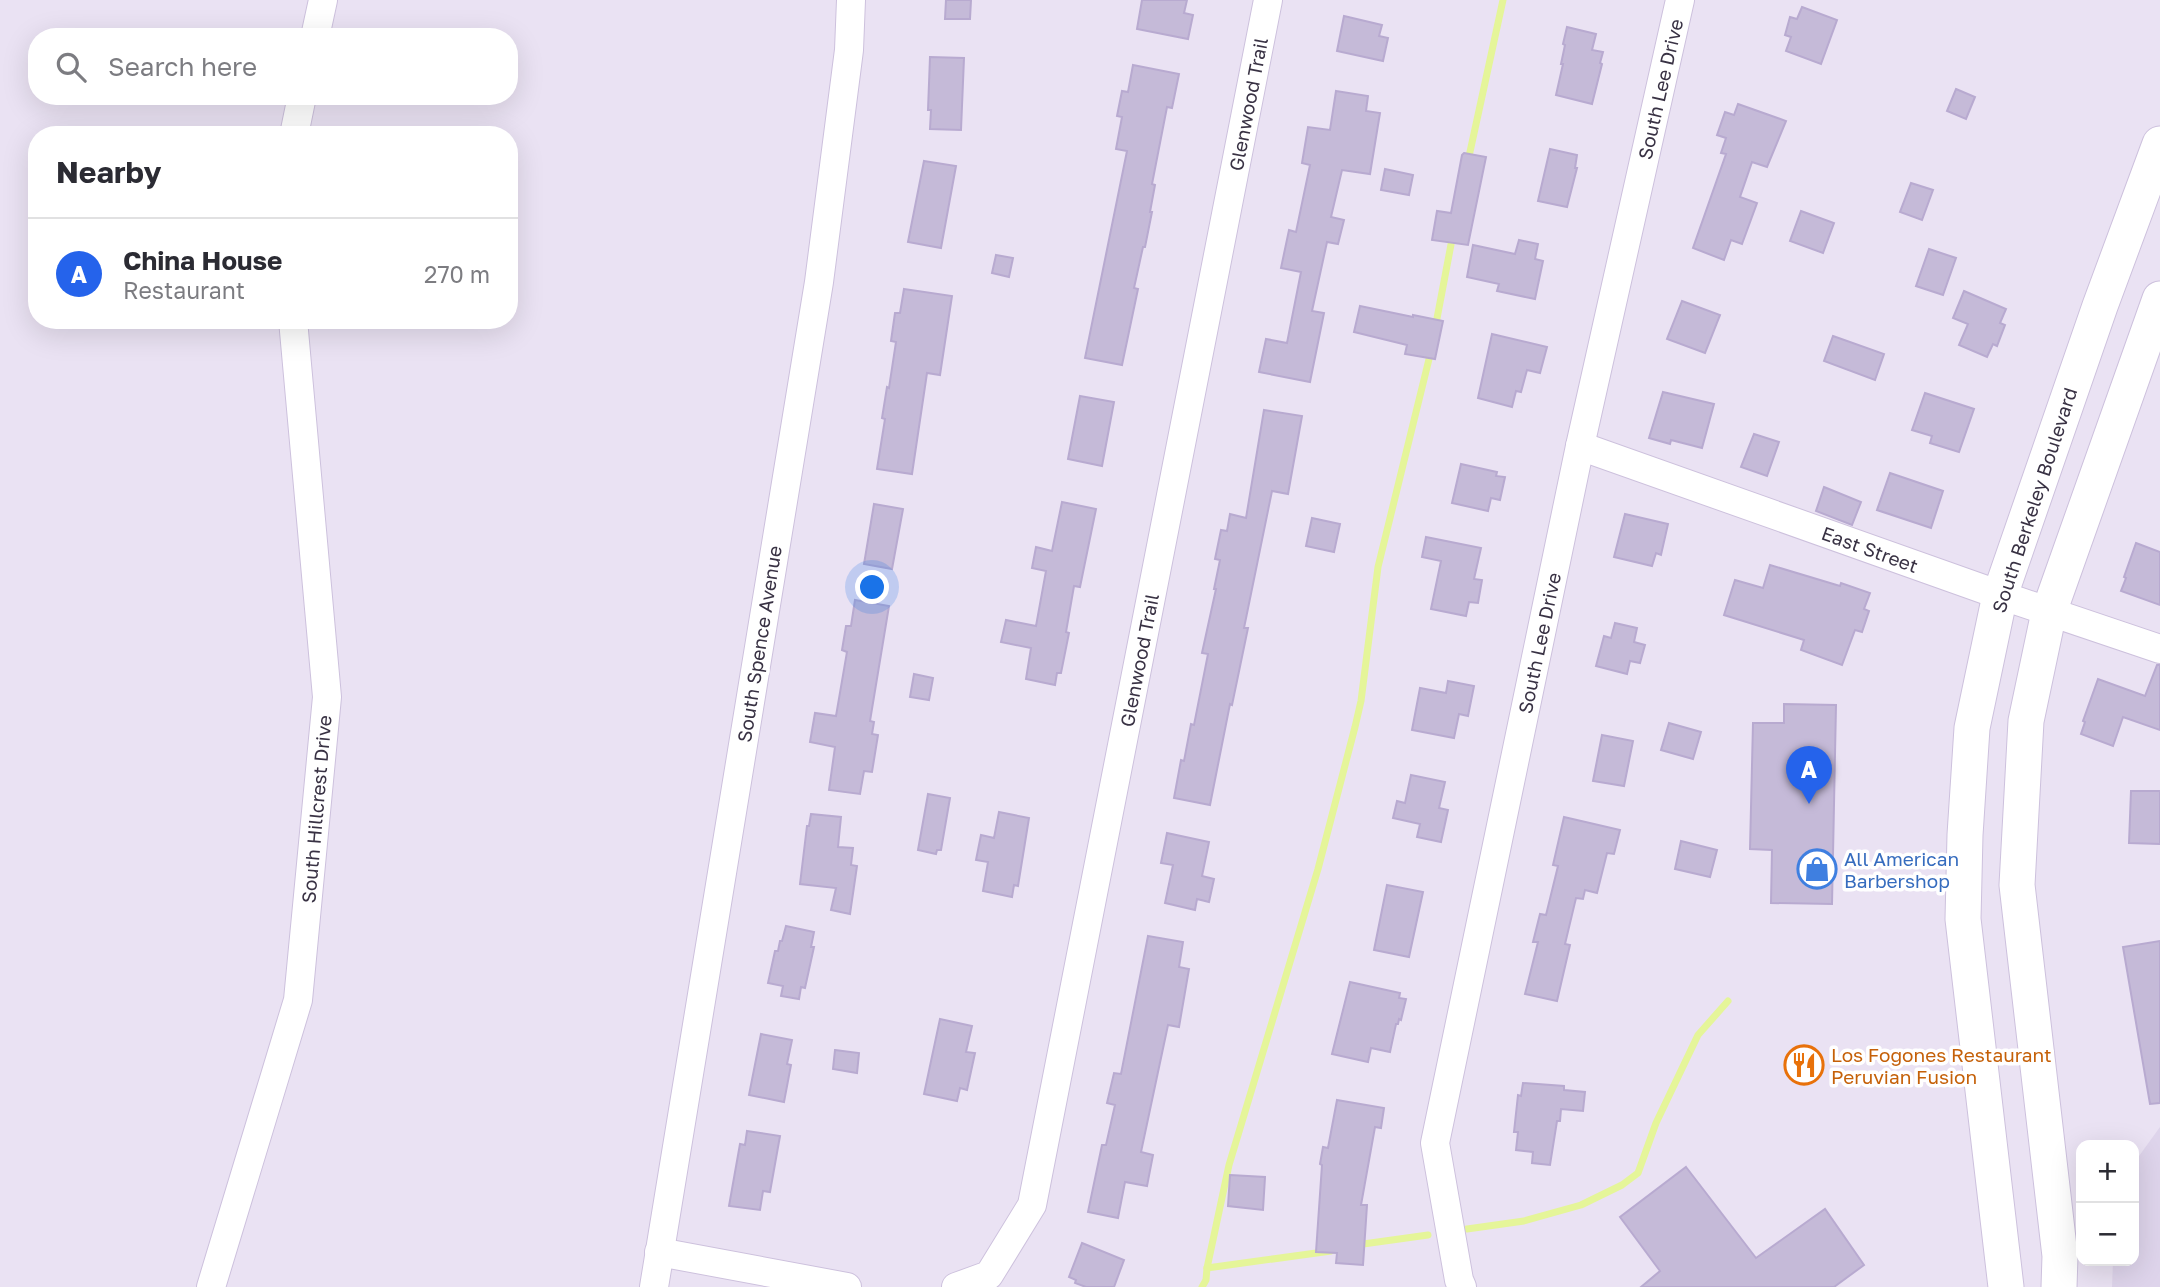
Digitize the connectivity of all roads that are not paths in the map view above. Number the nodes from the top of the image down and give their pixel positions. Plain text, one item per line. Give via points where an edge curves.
1 (323, 0) edge
2 (851, 0) edge
3 (1268, 0) edge
4 (1680, 0) edge
5 (317, 28) edge
6 (300, 105) edge
7 (296, 126) edge
8 (2160, 144) edge
9 (2160, 299) edge
10 (294, 329) edge
11 (1580, 446) junction
12 (2000, 595) junction
13 (2049, 612) junction
14 (2160, 649) edge
15 (659, 1252) junction
16 (2059, 1271) edge
17 (211, 1287) edge
18 (654, 1287) edge
19 (848, 1287) edge
20 (956, 1287) edge
21 (1462, 1287) edge
22 (2008, 1287) edge

1 - 5 street
2 - 15 street, South Spence Avenue via 849,50 819,282
3 - 20 street, Glenwood Trail via 1032,1205 989,1275
4 - 11 street, South Lee Drive
6 - 7 street
8 - 12 street, South Berkeley Boulevard
9 - 13 street
10 - 17 street, South Hillcrest Drive via 327,697 298,1000
11 - 12 street, East Street
11 - 21 street, South Lee Drive via 1434,1143
12 - 13 street, East Street
12 - 22 street, South Berkeley Boulevard via 1972,728 1963,919
13 - 14 street, East Street
13 - 16 street via 2026,721 2017,885
15 - 18 street, South Spence Avenue
15 - 19 street
16 - 22 street

